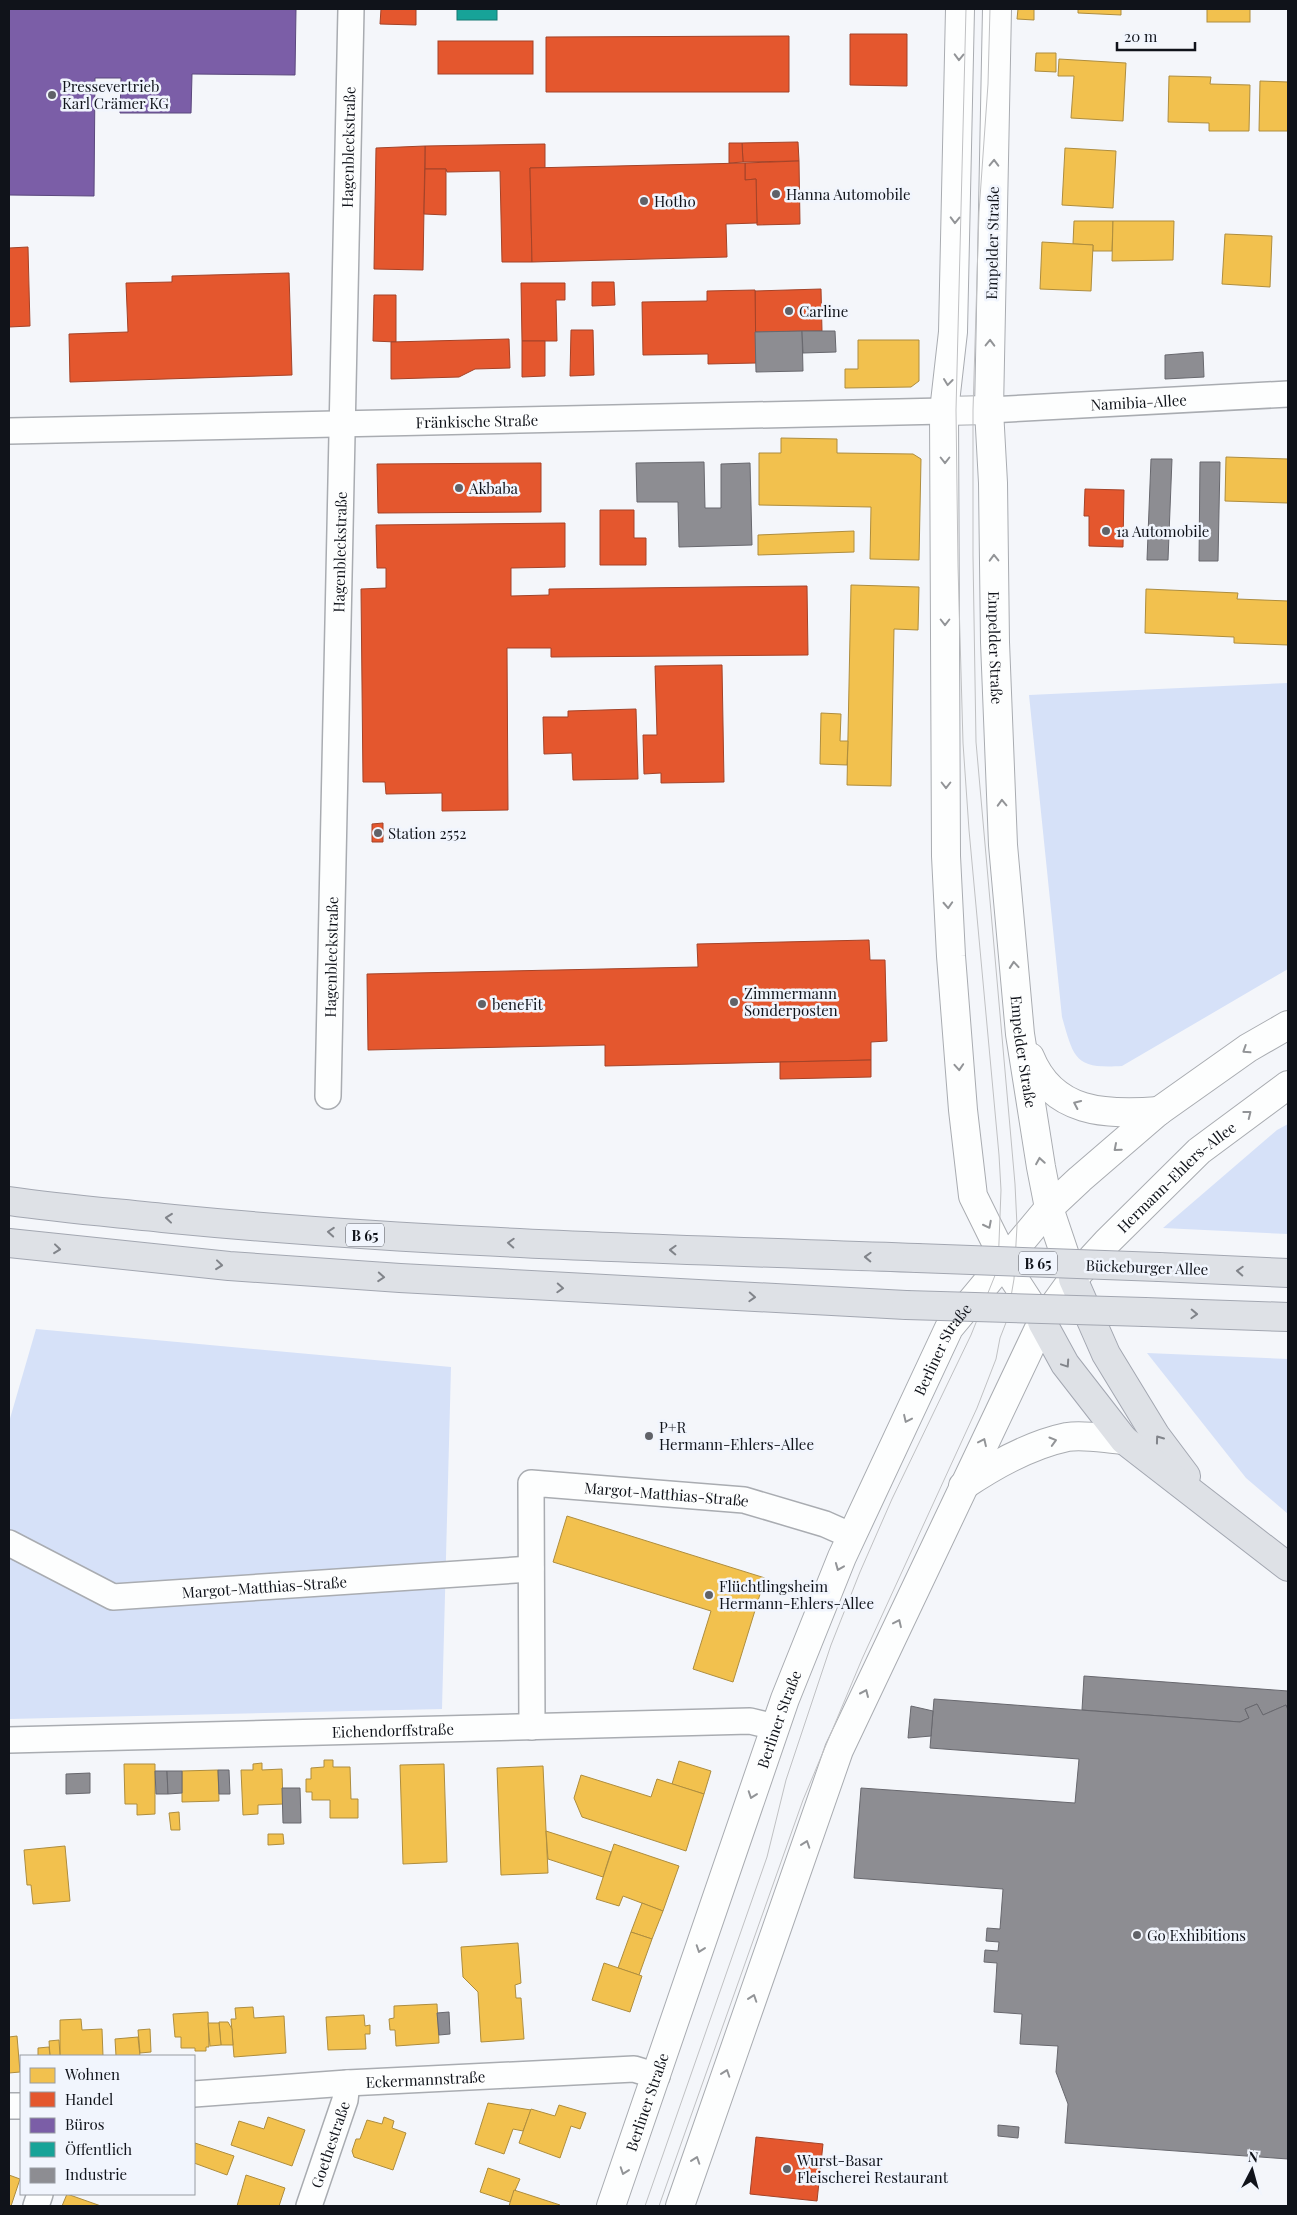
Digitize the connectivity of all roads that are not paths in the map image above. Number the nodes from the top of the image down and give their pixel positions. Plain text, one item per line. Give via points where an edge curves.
1 (351, 9) edge
2 (960, 9) edge
3 (997, 9) edge
4 (1288, 394) edge
5 (989, 410) junction
6 (944, 411) junction
7 (341, 424) junction
8 (9, 431) edge
9 (1288, 1025) edge
10 (1020, 1034) junction
11 (1288, 1085) edge
12 (328, 1096) dead end
13 (1159, 1111) junction
14 (9, 1201) edge
15 (1048, 1208) junction
16 (9, 1243) edge
17 (1004, 1259) junction
18 (1288, 1273) edge
19 (1073, 1279) junction
20 (957, 1316) junction
21 (1288, 1317) edge
22 (1042, 1322) junction
23 (1092, 1324) junction
24 (1124, 1440) junction
25 (963, 1486) junction
26 (1209, 1507) junction
27 (852, 1536) junction
28 (9, 1543) edge
29 (1288, 1567) edge
30 (531, 1569) junction
31 (532, 1727) junction
32 (775, 1728) junction
33 (9, 1740) edge
34 (657, 2076) junction
35 (347, 2083) junction
36 (195, 2094) edge
37 (309, 2206) edge
38 (611, 2206) edge
39 (680, 2206) edge

1 - 7 street, Hagenbleckstraße
2 -> 6 street via 953,332
5 -> 3 street, Empelder Straße
4 - 5 street, Namibia-Allee
5 - 6 street
10 -> 5 street, Empelder Straße via 1003,845
6 - 7 street, Fränkische Straße
6 -> 17 street via 946,847 951,956 973,1196
7 - 8 street, Fränkische Straße
7 - 12 street, Hagenbleckstraße
9 -> 13 street via 1248,1048
13 -> 10 street via 1121,1114 1078,1106 1049,1089 1034,1066
15 -> 10 street, Empelder Straße
19 -> 11 street, Hermann-Ehlers-Allee via 1200,1151
13 -> 15 street
18 -> 14 highway, Bückeburger Allee / B 65, bridge via 580,1247 402,1237 235,1225
15 - 17 street
15 - 19 street, Empelder Straße
16 -> 21 highway, bridge via 229,1266 576,1289 906,1305
17 - 20 street, Berliner Straße
17 - 22 street
19 - 22 street
19 - 23 highway
20 - 22 street
20 -> 27 street, Berliner Straße
22 - 23 street
22 -> 24 highway via 1065,1364
25 -> 22 street
26 -> 23 highway via 1156,1436 1106,1354
25 -> 24 street via 1005,1461 1053,1441 1068,1437
24 - 26 highway
39 -> 25 street via 839,1750
26 - 29 highway
27 - 30 street, Margot-Matthias-Straße via 825,1524 744,1500 531,1483
27 -> 32 street, Berliner Straße
28 - 30 street, Margot-Matthias-Straße via 113,1597
30 - 31 street, Margot-Matthias-Straße
31 - 32 street, Eichendorffstraße via 750,1721
31 - 33 street, Eichendorffstraße
32 -> 34 street, Berliner Straße
34 - 35 street, Eckermannstraße via 634,2069
34 -> 38 street, Berliner Straße
35 - 36 street, Eckermannstraße
35 - 37 street, Goethestraße via 345,2100

